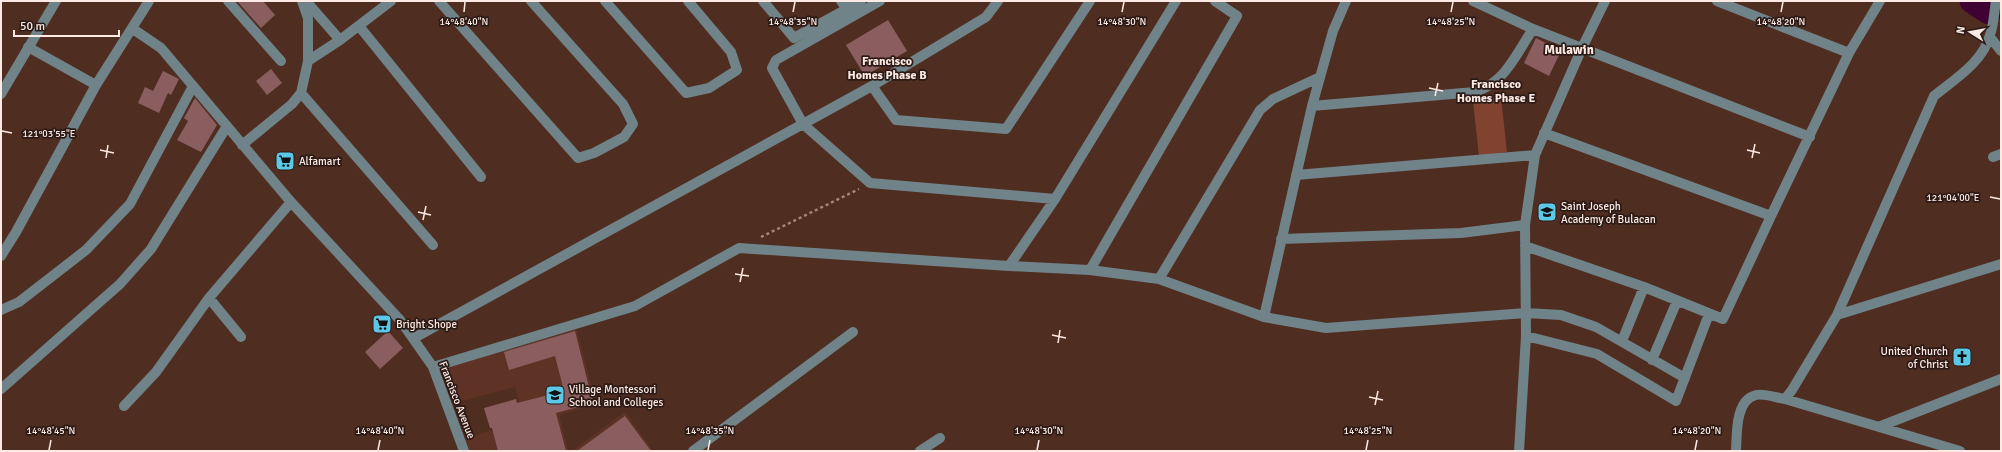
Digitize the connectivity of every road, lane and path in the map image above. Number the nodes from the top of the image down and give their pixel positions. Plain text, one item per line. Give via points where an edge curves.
1 (56, 1) edge
2 (149, 1) edge
3 (228, 1) edge
4 (302, 1) edge
5 (306, 1) edge
6 (391, 1) edge
7 (439, 1) edge
8 (531, 1) edge
9 (605, 1) edge
10 (688, 1) edge
11 (763, 1) edge
12 (861, 1) edge
13 (880, 1) edge
14 (998, 1) edge
15 (1090, 1) edge
16 (1176, 1) edge
17 (1215, 1) edge
18 (1346, 1) edge
19 (1473, 1) edge
20 (1605, 1) edge
21 (1717, 1) edge
22 (1880, 1) edge
23 (1996, 1) edge
24 (844, 5) edge
25 (359, 26) junction
26 (133, 29) junction
27 (1533, 29) junction
28 (1990, 37) junction
29 (340, 40) junction
30 (28, 47) junction
31 (1582, 48) junction
32 (2001, 51) edge
33 (1849, 53) junction
34 (280, 61) dead end
35 (308, 61) junction
36 (1320, 77) junction
37 (96, 85) junction
38 (193, 86) junction
39 (872, 86) junction
40 (301, 93) junction
41 (1, 94) edge
42 (1312, 106) junction
43 (803, 124) junction
44 (227, 126) junction
45 (1544, 133) junction
46 (1810, 137) junction
47 (242, 145) junction
48 (1535, 155) junction
49 (1296, 175) junction
50 (481, 176) dead end
51 (870, 183) junction
52 (1055, 199) junction
53 (291, 202) junction
54 (1771, 216) junction
55 (1526, 225) junction
56 (760, 238) dead end
57 (1281, 240) junction
58 (433, 245) dead end
59 (1525, 246) junction
60 (1, 256) edge
61 (2001, 264) edge
62 (1009, 266) junction
63 (1090, 270) junction
64 (1159, 279) junction
65 (1644, 287) junction
66 (209, 298) junction
67 (1676, 301) junction
68 (1, 310) edge
69 (1526, 313) junction
70 (1709, 314) junction
71 (1837, 315) junction
72 (1264, 316) junction
73 (853, 332) dead end
74 (1526, 336) junction
75 (241, 337) dead end
76 (414, 338) junction
77 (1622, 341) junction
78 (1652, 360) junction
79 (433, 367) junction
80 (1685, 378) junction
81 (2001, 379) edge
82 (1, 389) edge
83 (1784, 399) junction
84 (124, 406) dead end
85 (1881, 426) junction
86 (940, 438) dead end
87 (464, 451) edge
88 (693, 451) edge
89 (920, 451) edge
90 (1519, 451) edge
91 (1736, 451) edge
92 (1960, 451) edge

1 - 30 street
2 - 26 street
3 - 34 street
4 - 35 street via 308,18
5 - 29 street
6 - 25 street
7 - 8 street via 578,158 594,153 624,137 633,124 623,104
9 - 10 street via 686,93 709,88 737,70 731,52
11 - 24 street via 794,38
12 - 24 street
13 - 43 street via 776,60 772,68
14 - 39 street via 986,17
15 - 39 street via 1006,129 896,120
16 - 52 street
17 - 63 street via 1237,16
18 - 36 street via 1333,31
19 - 27 street
20 - 31 street
21 - 33 street
22 - 33 street
23 - 28 street
25 - 29 street
25 - 50 street
26 - 37 street
26 - 38 street, Francisco Avenue via 161,48
27 - 31 street
27 - 42 street via 1501,78 1489,88 1475,92
28 - 32 street
28 - 71 street via 1979,57 1934,96
29 - 35 street
30 - 37 street
30 - 41 street
31 - 45 street
31 - 46 street
33 - 46 street
35 - 40 street
36 - 42 street
36 - 64 street via 1272,99 1260,110
37 - 60 street
38 - 44 street, Francisco Avenue
38 - 68 street via 130,204 86,250 19,302
39 - 43 street
40 - 47 street via 292,104
40 - 58 street
42 - 49 street
43 - 51 street
43 - 76 street
44 - 47 street, Francisco Avenue
44 - 82 street via 151,249 120,284
45 - 48 street
45 - 54 street
46 - 54 street
47 - 53 street, Francisco Avenue
48 - 49 street
48 - 55 street
49 - 57 street
51 - 52 street
51 - 56 path
52 - 62 street
53 - 66 street
53 - 76 street, Francisco Avenue
54 - 70 street via 1723,319
55 - 57 street via 1462,232
55 - 59 street
57 - 72 street
59 - 65 street
59 - 69 street
61 - 71 street
62 - 63 street
62 - 79 street via 739,248 635,306
63 - 64 street
64 - 72 street
65 - 67 street
65 - 77 street
66 - 75 street
66 - 84 street via 156,372
67 - 70 street
67 - 78 street
69 - 72 street via 1326,328
69 - 74 street
69 - 77 street via 1561,315 1579,320
70 - 80 street
71 - 83 street
73 - 88 street
74 - 80 street via 1597,354 1676,401
74 - 90 street
76 - 79 street, Francisco Avenue
77 - 78 street
78 - 80 street
79 - 87 street, Francisco Avenue
81 - 85 street
83 - 85 street
83 - 91 street via 1757,395 1745,402 1739,415
85 - 92 street
86 - 89 street

